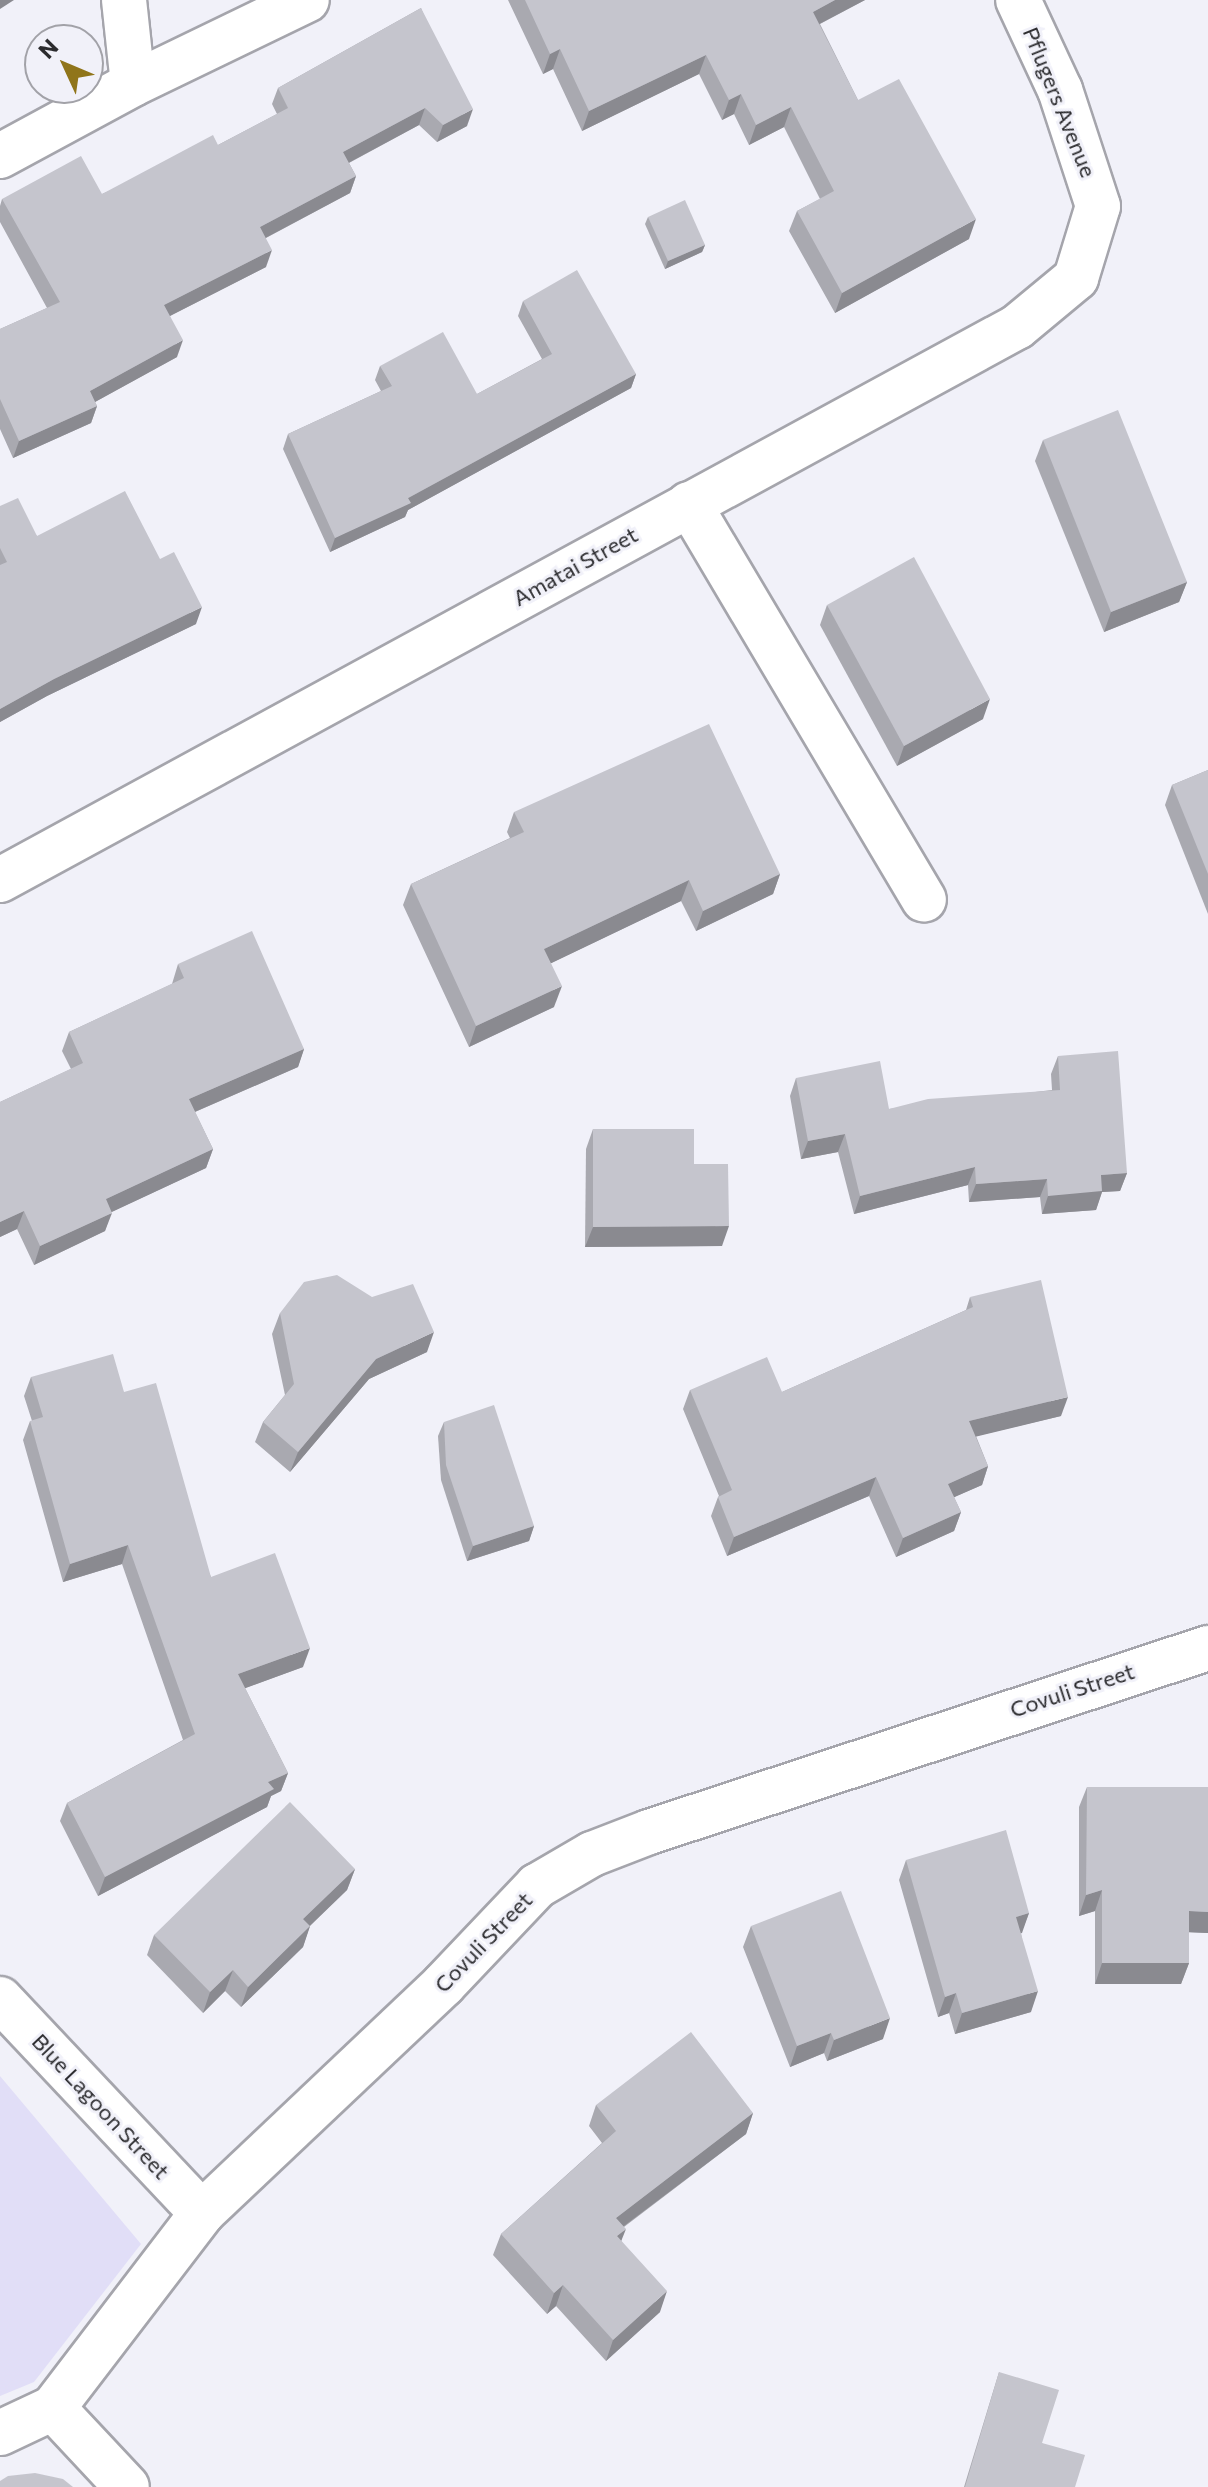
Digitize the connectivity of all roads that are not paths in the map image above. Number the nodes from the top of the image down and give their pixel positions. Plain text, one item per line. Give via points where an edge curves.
1 (124, 0) edge
2 (307, 0) edge
3 (1018, 0) edge
4 (133, 84) junction
5 (0, 156) edge
6 (1098, 206) joint
7 (689, 504) junction
8 (0, 880) edge
9 (924, 900) dead end
10 (1208, 1648) edge
11 (0, 1999) edge
12 (202, 2213) junction
13 (53, 2408) junction
14 (0, 2433) edge
15 (127, 2487) edge

1 - 4 street
2 - 4 street
3 - 6 street, Pflugers Avenue via 1065,103
4 - 5 street
6 - 7 street, Amatai Street via 1076,278 1017,327
7 - 8 street, Amatai Street
7 - 9 street
10 - 12 street, Covuli Street via 782,1786 592,1854 527,1895 443,1985
11 - 12 street, Blue Lagoon Street
12 - 13 street, Covuli Street
13 - 14 street, Covuli Street
13 - 15 street

